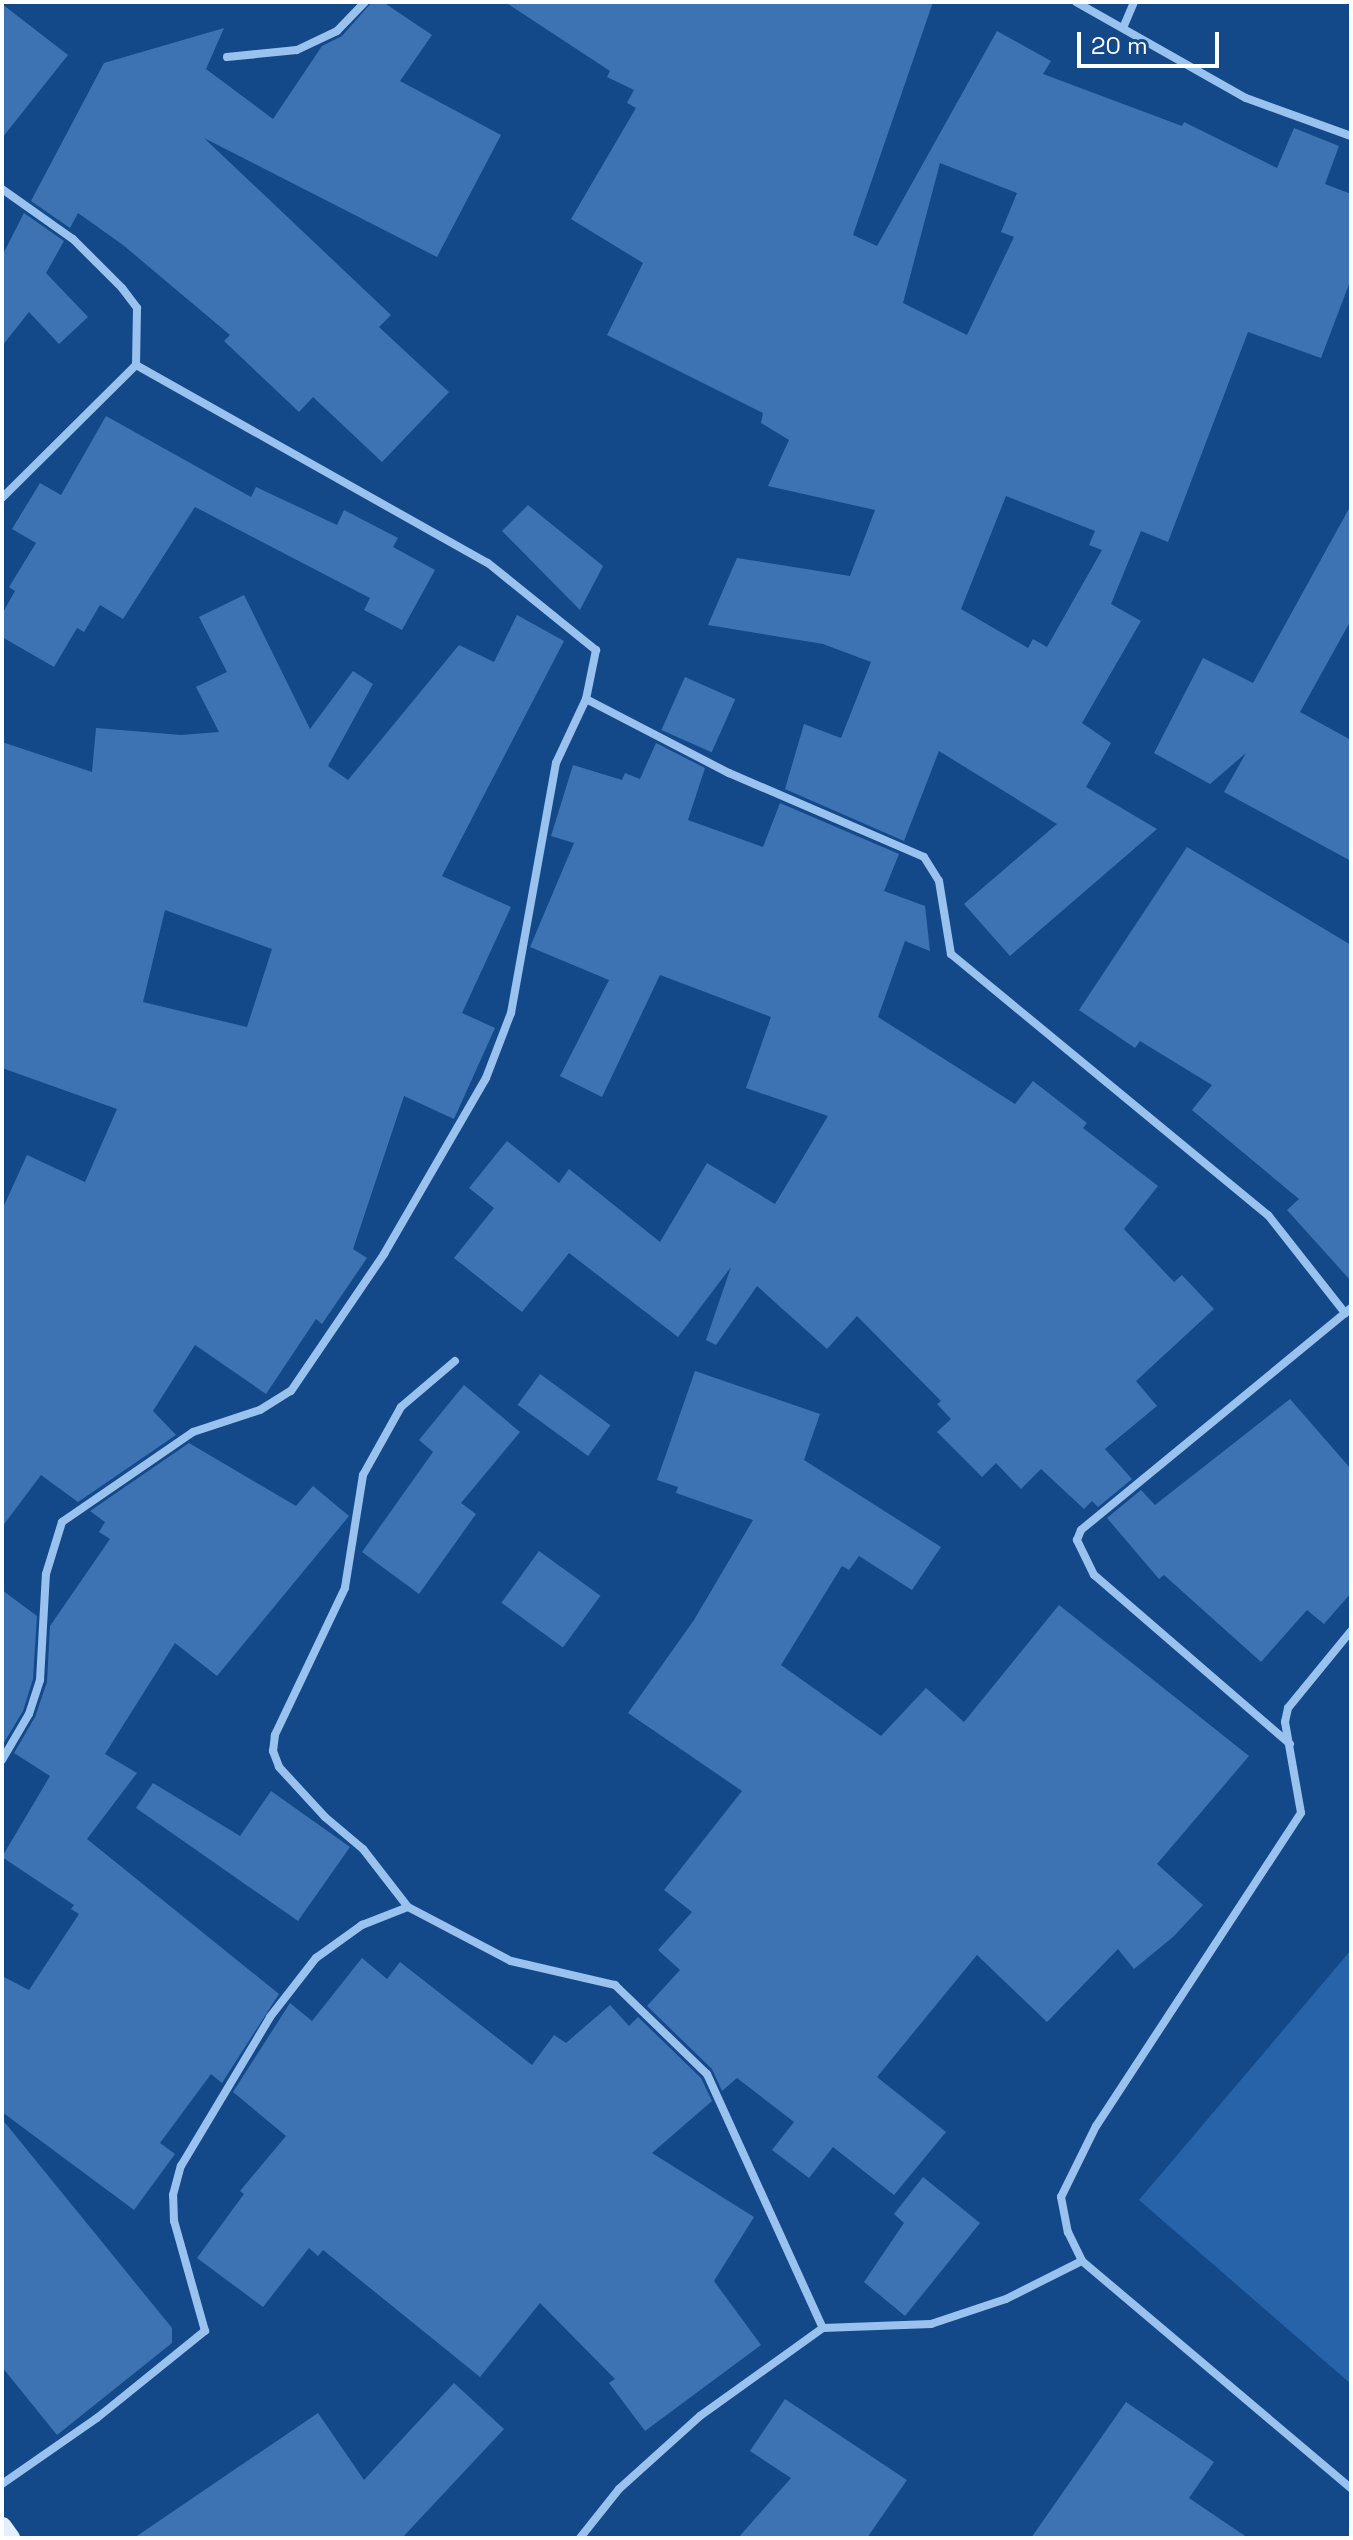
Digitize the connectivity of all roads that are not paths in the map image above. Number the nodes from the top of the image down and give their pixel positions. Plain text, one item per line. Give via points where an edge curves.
1 (365, 2) edge
2 (1076, 2) edge
3 (1134, 2) edge
4 (1123, 28) junction
5 (227, 57) dead end
6 (1351, 136) edge
7 (2, 189) edge
8 (136, 365) junction
9 (2, 498) edge
10 (586, 699) junction
11 (1348, 1310) edge
12 (455, 1361) dead end
13 (1351, 1631) edge
14 (1290, 1744) junction
15 (2, 1760) edge
16 (408, 1907) junction
17 (1082, 2261) junction
18 (823, 2328) junction
19 (2, 2484) edge
20 (1351, 2488) edge
21 (2, 2527) edge
22 (10, 2538) edge
23 (580, 2538) edge

1 - 5 street via 337,31 297,50
2 - 4 street
3 - 4 street
4 - 6 street via 1246,98
7 - 8 street via 73,239 122,288 137,308
8 - 9 street
8 - 10 street via 488,563 596,650
10 - 11 street via 729,773 924,857 939,881 951,954 1268,1215
10 - 15 street via 556,763 511,1013 486,1078 384,1254 291,1391 260,1410 193,1432 62,1522 46,1574 40,1680 29,1714
11 - 14 street via 1081,1530 1077,1540 1094,1575
12 - 16 street via 401,1407 369,1462 355,1511 345,1588 275,1735 273,1751 279,1767 363,1849
13 - 14 street via 1288,1708
14 - 17 street via 1301,1813 1096,2126 1061,2197 1068,2232
16 - 18 street via 511,1961 615,1985 707,2074
16 - 19 street via 362,1925 316,1958 270,2017 181,2166 173,2195 174,2221 205,2331 97,2418
17 - 18 street via 1006,2299 931,2324
17 - 20 street
18 - 23 street via 700,2416 619,2489
21 - 22 main road

